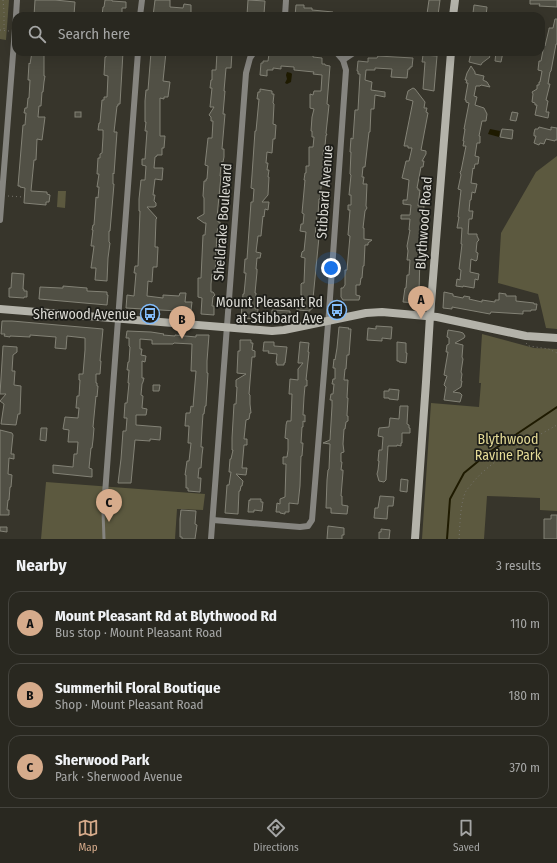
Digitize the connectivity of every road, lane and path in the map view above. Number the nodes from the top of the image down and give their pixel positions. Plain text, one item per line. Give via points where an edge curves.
1 (3, 0) edge
2 (17, 0) edge
3 (142, 0) edge
4 (286, 0) edge
5 (455, 0) edge
6 (0, 6) edge
7 (4, 6) junction
8 (16, 12) edge
9 (140, 12) edge
10 (285, 12) edge
11 (454, 12) edge
12 (0, 30) edge
13 (4, 30) junction
14 (10, 31) dead end
15 (13, 56) edge
16 (138, 56) edge
17 (251, 56) edge
18 (340, 56) edge
19 (349, 56) edge
20 (450, 56) edge
21 (343, 60) junction
22 (7, 196) dead end
23 (23, 197) dead end
24 (0, 220) edge
25 (0, 309) edge
26 (430, 316) junction
27 (117, 318) junction
28 (328, 321) junction
29 (227, 327) junction
30 (557, 338) edge
31 (526, 339) junction
32 (557, 353) edge
33 (557, 425) edge
34 (105, 494) joint
35 (213, 520) junction
36 (104, 539) edge
37 (211, 539) edge
38 (415, 539) edge
39 (459, 539) edge

1 - 7 path
2 - 8 street
3 - 9 street
4 - 10 street
5 - 11 main road
6 - 7 path
7 - 13 path
12 - 13 path
13 - 14 path
15 - 24 street
16 - 27 street
17 - 29 street, Sheldrake Boulevard via 246,73
18 - 21 street
19 - 21 street
20 - 26 main road, Blythwood Road
21 - 28 street, Stibbard Avenue via 346,70
22 - 23 path
25 - 27 main road
26 - 28 main road via 375,312
26 - 31 main road
26 - 38 main road, Blythwood Road
27 - 29 main road
27 - 34 street
28 - 29 main road via 278,331
28 - 35 street, Stibbard Avenue via 312,520 308,526 300,527
29 - 35 street, Sheldrake Boulevard
30 - 31 main road
31 - 32 path via 529,346
33 - 39 path via 486,469 475,480 466,491 463,501
34 - 36 lane
35 - 37 street, Sheldrake Boulevard

